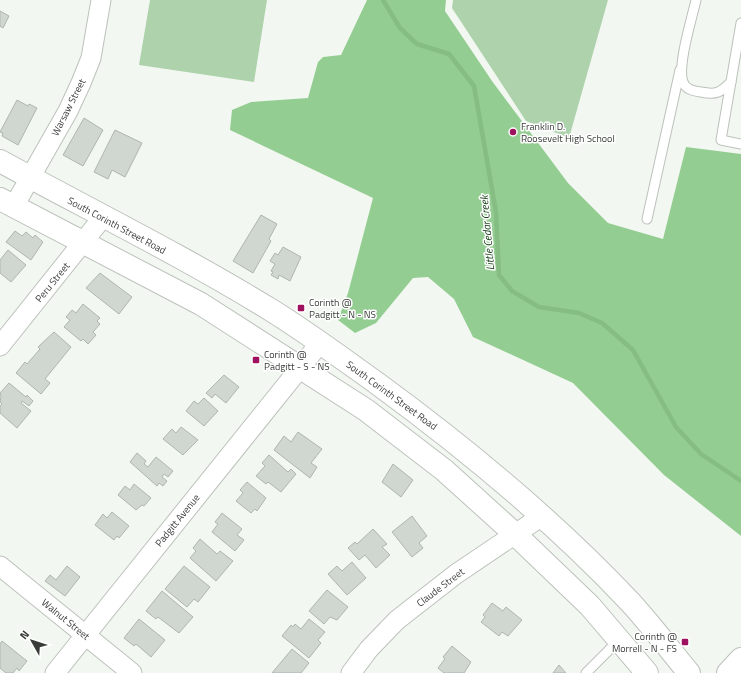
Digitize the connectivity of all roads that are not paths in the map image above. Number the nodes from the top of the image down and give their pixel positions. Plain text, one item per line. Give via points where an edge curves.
1 (100, 0) edge
2 (696, 0) edge
3 (741, 23) edge
4 (680, 70) junction
5 (731, 82) junction
6 (741, 144) edge
7 (0, 161) edge
8 (30, 178) junction
9 (7, 202) edge
10 (103, 217) junction
11 (647, 219) dead end
12 (83, 243) junction
13 (320, 343) junction
14 (0, 346) edge
15 (300, 368) junction
16 (485, 466) junction
17 (465, 488) junction
18 (542, 516) junction
19 (516, 535) junction
20 (0, 566) edge
21 (85, 635) junction
22 (619, 640) junction
23 (741, 659) edge
24 (55, 673) edge
25 (132, 673) edge
26 (351, 673) edge
27 (586, 673) edge
28 (647, 673) edge
29 (689, 673) edge
30 (728, 673) edge

1 - 8 street, Warsaw Street via 91,58 81,83
2 - 4 lane
3 - 5 lane
4 - 5 lane via 683,84 690,90 713,94
4 - 11 lane
5 - 6 lane via 721,140
7 - 8 main road, South Corinth Street Road
8 - 9 street, Warsaw Street
8 - 10 main road, South Corinth Street Road
9 - 12 main road
10 - 12 street, Peru Street
10 - 13 main road, South Corinth Street Road via 211,275 271,310
12 - 14 street, Peru Street
12 - 15 main road via 201,304
13 - 15 street, Padgitt Avenue
13 - 16 main road, South Corinth Street Road
15 - 17 main road via 366,410
15 - 21 street, Padgitt Avenue
16 - 17 main road
16 - 18 main road, South Corinth Street Road
17 - 19 main road
18 - 19 street, Claude Street
18 - 29 main road, South Corinth Street Road via 632,605
19 - 22 main road via 590,606
19 - 26 street, Claude Street via 456,574 398,620 369,649
20 - 21 street, Walnut Street
21 - 24 street, Padgitt Avenue
21 - 25 street, Walnut Street
22 - 27 lane
22 - 28 main road
23 - 30 main road

